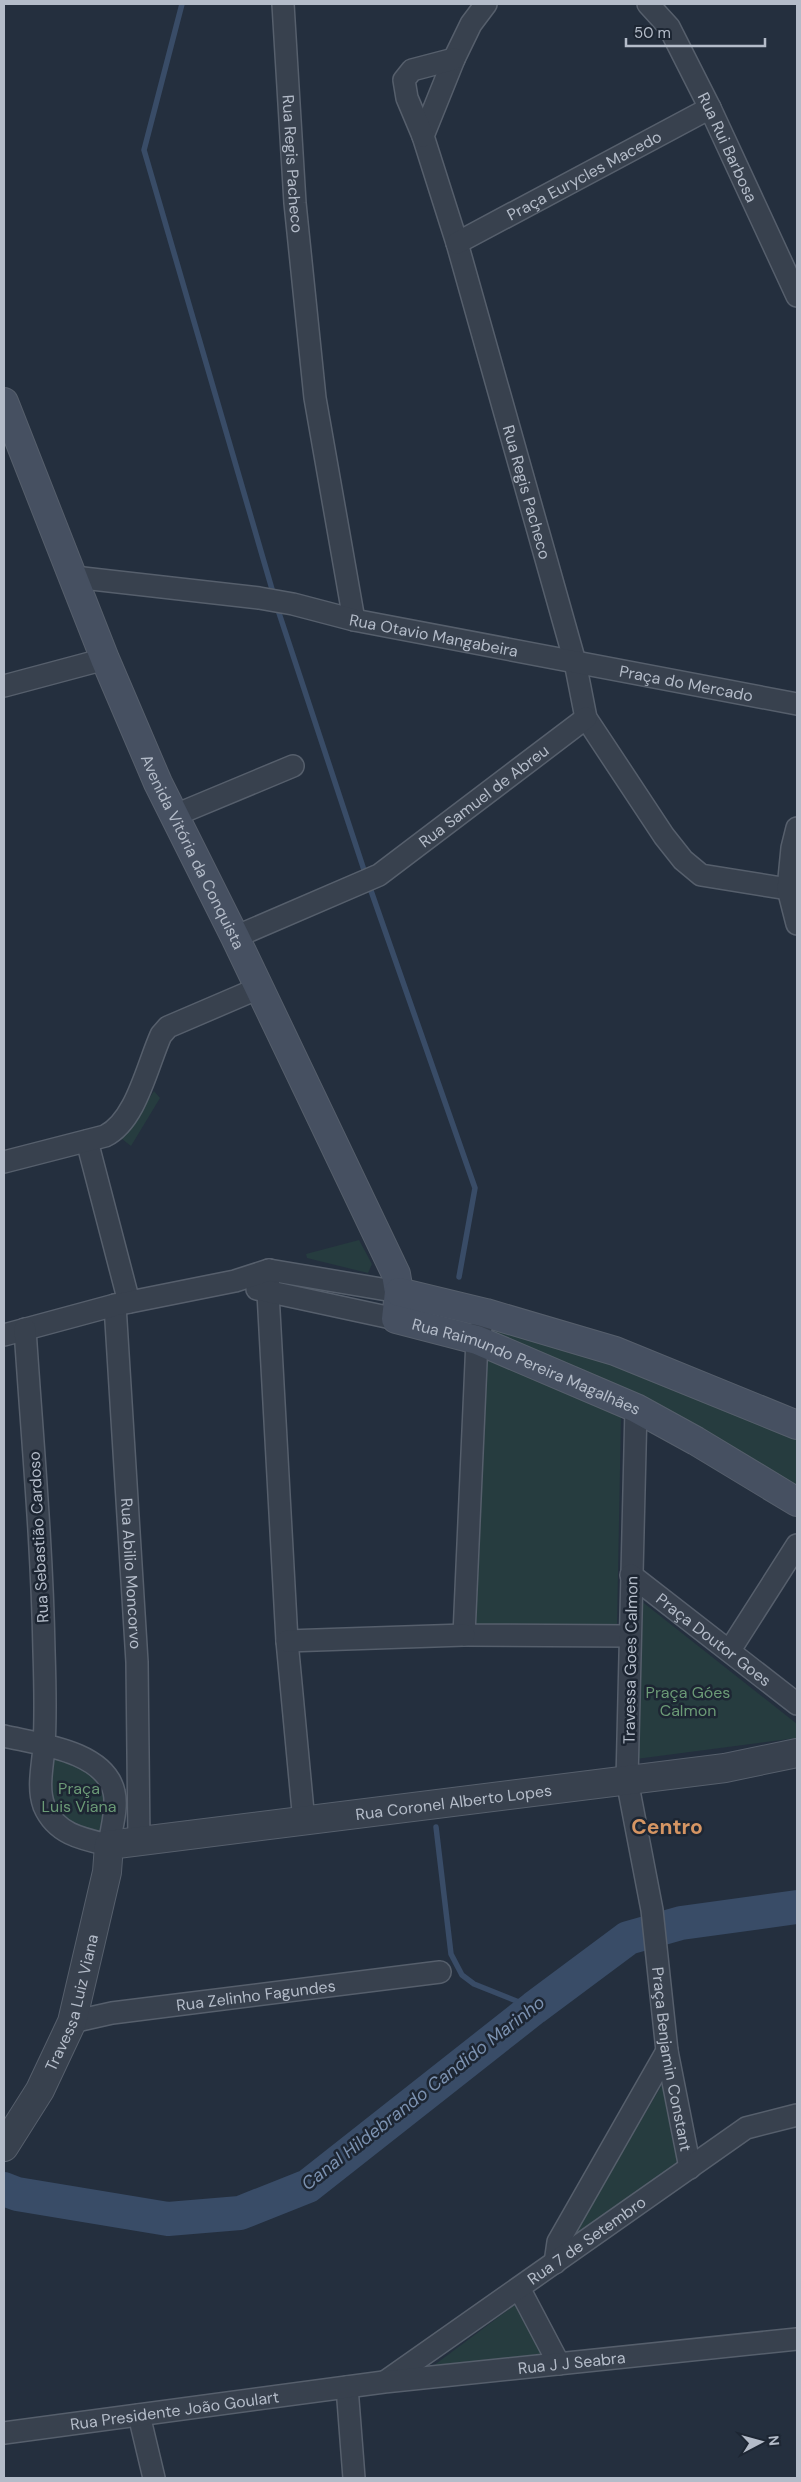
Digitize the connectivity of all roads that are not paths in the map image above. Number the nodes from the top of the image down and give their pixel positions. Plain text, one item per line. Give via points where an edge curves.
1 (282, 4) edge
2 (486, 4) edge
3 (648, 4) edge
4 (454, 59) junction
5 (710, 108) junction
6 (423, 136) junction
7 (457, 243) junction
8 (797, 296) edge
9 (4, 402) edge
10 (74, 577) junction
11 (354, 620) junction
12 (105, 659) junction
13 (575, 662) junction
14 (4, 686) edge
15 (797, 704) edge
16 (586, 718) junction
17 (293, 766) dead end
18 (173, 816) junction
19 (797, 828) edge
20 (788, 889) junction
21 (797, 924) edge
22 (235, 937) junction
23 (260, 988) junction
24 (87, 1141) junction
25 (4, 1162) edge
26 (269, 1270) junction
27 (235, 1282) junction
28 (399, 1292) junction
29 (268, 1293) junction
30 (122, 1304) junction
31 (486, 1313) junction
32 (396, 1318) junction
33 (25, 1329) junction
34 (4, 1335) edge
35 (477, 1340) junction
36 (636, 1408) junction
37 (797, 1425) edge
38 (797, 1502) edge
39 (797, 1545) edge
40 (631, 1575) junction
41 (464, 1635) junction
42 (630, 1636) junction
43 (287, 1641) junction
44 (730, 1650) junction
45 (797, 1704) edge
46 (4, 1736) edge
47 (44, 1746) junction
48 (797, 1754) edge
49 (627, 1780) junction
50 (304, 1822) junction
51 (139, 1842) junction
52 (109, 1845) junction
53 (652, 1910) joint
54 (440, 1972) dead end
55 (72, 2022) junction
56 (667, 2051) junction
57 (797, 2115) edge
58 (4, 2147) edge
59 (690, 2168) junction
60 (554, 2263) junction
61 (519, 2288) junction
62 (797, 2339) edge
63 (559, 2364) junction
64 (384, 2382) junction
65 (347, 2387) junction
66 (139, 2415) junction
67 (4, 2433) edge
68 (154, 2478) edge
69 (354, 2478) edge

1 - 11 street, Rua Regis Pacheco via 295,203 315,398
2 - 4 street via 471,24
3 - 5 street, Rua Rui Barbosa via 669,27
4 - 6 street
4 - 6 street, Rua Regis Pacheco via 412,70 404,80 406,98
5 - 7 street, Praça Eurycles Macedo
5 - 8 street, Rua Rui Barbosa
6 - 7 street, Rua Regis Pacheco
7 - 13 street, Rua Regis Pacheco
9 - 10 main road, Avenida Vitória da Conquista
10 - 11 street, Rua Otavio Mangabeira via 259,598
10 - 12 main road, Avenida Vitória da Conquista
11 - 13 street, Rua Otavio Mangabeira
12 - 14 street
12 - 18 main road, Avenida Vitória da Conquista
13 - 15 street, Praça do Mercado
13 - 16 street, Rua Regis Pacheco
16 - 20 street, Rua Regis Pacheco via 683,860 701,875
16 - 22 street, Rua Samuel de Abreu via 380,875
17 - 18 street
18 - 22 main road, Avenida Vitória da Conquista
19 - 20 street
20 - 21 street
22 - 23 main road, Avenida Vitória da Conquista
23 - 24 street via 168,1028 161,1035 123,1122 115,1131
23 - 28 main road, Avenida Vitória da Conquista via 396,1274
24 - 25 street
24 - 30 street, Rua Abilio Moncorvo
26 - 27 street, Rua Raimundo Pereira Magalhães
26 - 28 street, Rua Raimundo Pereira Magalhães
26 - 29 street
27 - 29 street, Rua Raimundo Pereira Magalhães
27 - 30 street, Rua Raimundo Pereira Magalhães
28 - 31 main road, Rua Raimundo Pereira Magalhães
28 - 32 main road
29 - 32 street, Rua Raimundo Pereira Magalhães
29 - 43 street
30 - 33 street, Rua Raimundo Pereira Magalhães
30 - 51 street, Rua Abilio Moncorvo via 137,1662
31 - 35 street
31 - 37 main road, Rua Raimundo Pereira Magalhães via 615,1351
32 - 35 main road, Rua Raimundo Pereira Magalhães
33 - 34 street, Rua Raimundo Pereira Magalhães
33 - 47 street, Rua Sebastião Cardoso via 44,1650
35 - 36 main road, Rua Raimundo Pereira Magalhães
35 - 41 street
36 - 38 main road, Rua Raimundo Pereira Magalhães via 696,1440
36 - 40 street, Travessa Goes Calmon
39 - 44 street
40 - 42 street, Travessa Goes Calmon
40 - 44 street, Praça Doutor Goes
41 - 42 street
41 - 43 street
42 - 49 street, Travessa Goes Calmon
43 - 50 street
44 - 45 street, Praça Doutor Goes
46 - 47 street
47 - 52 street via 41,1788 51,1819 63,1831 78,1838
47 - 52 street via 90,1760 110,1779 115,1807
48 - 49 street, Rua Coronel Alberto Lopes via 725,1768
49 - 50 street, Rua Coronel Alberto Lopes
49 - 53 street, Travessa Goes Calmon
50 - 51 street, Rua Coronel Alberto Lopes
51 - 52 street, Rua Coronel Alberto Lopes
52 - 55 street, Travessa Luiz Viana via 106,1872
53 - 56 street, Praça Benjamin Constant
54 - 55 street, Rua Zelinho Fagundes via 112,2013
55 - 58 street, Travessa Luiz Viana via 40,2090
56 - 59 street, Praça Benjamin Constant
56 - 60 street via 558,2242
57 - 59 street, Rua 7 de Setembro via 746,2128
59 - 60 street, Rua 7 de Setembro
60 - 61 street, Rua 7 de Setembro
61 - 63 street
61 - 64 street, Rua 7 de Setembro
62 - 63 street, Rua J J Seabra
63 - 64 street, Rua J J Seabra
64 - 65 street, Rua J J Seabra
65 - 66 street, Rua Presidente João Goulart
65 - 69 street
66 - 67 street, Rua Presidente João Goulart
66 - 68 street

